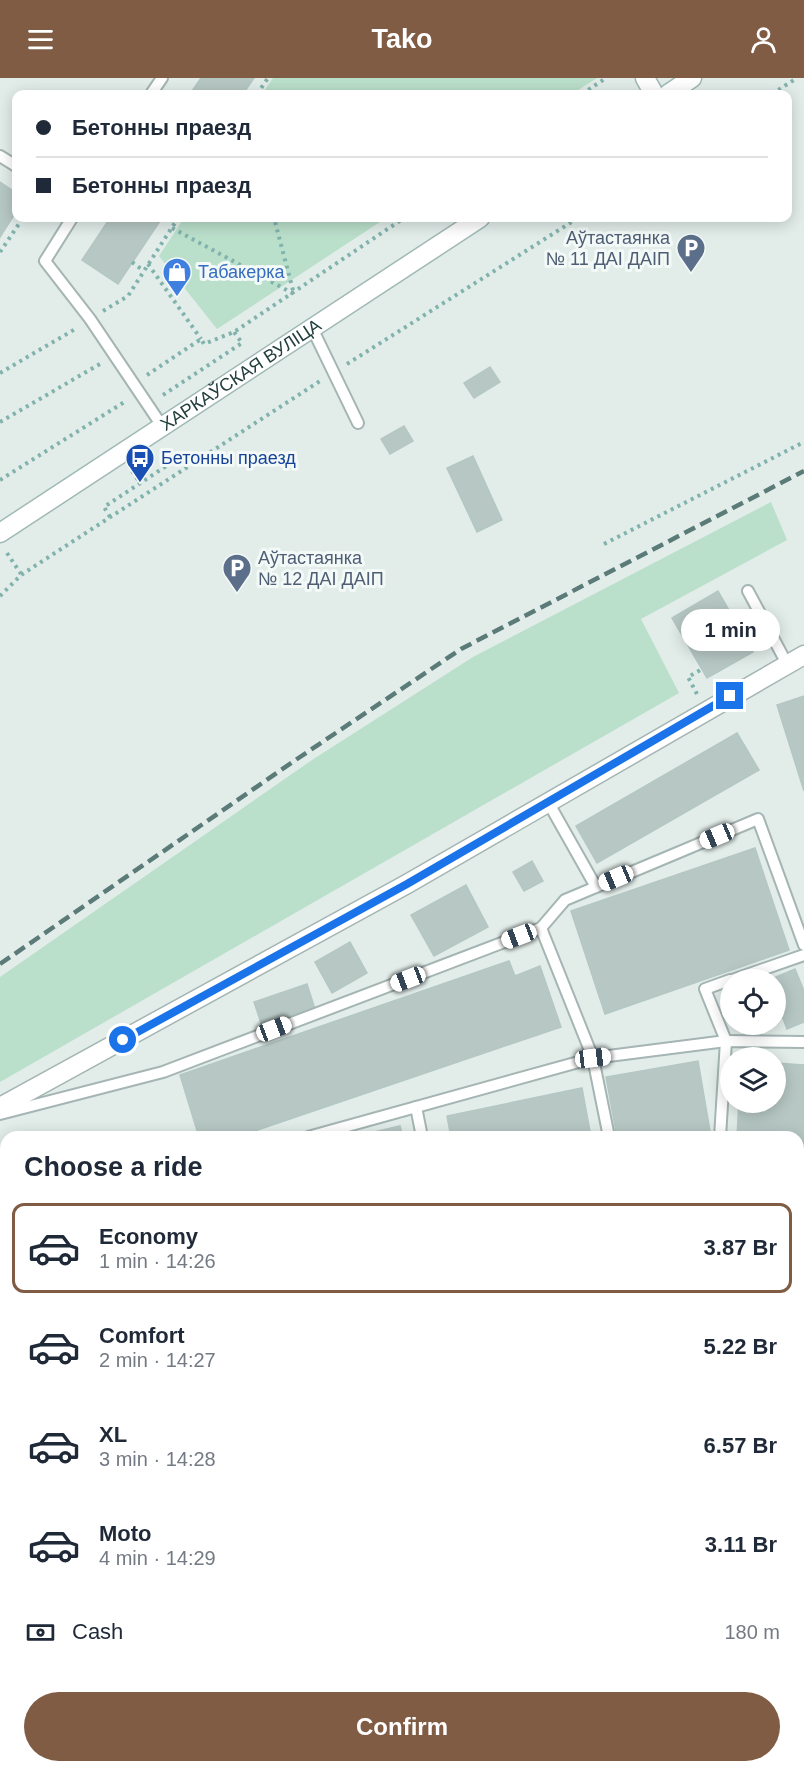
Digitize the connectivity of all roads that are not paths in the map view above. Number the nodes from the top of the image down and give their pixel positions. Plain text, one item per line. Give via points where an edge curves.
1 (692, 78) edge
2 (674, 90) edge
3 (69, 222) edge
4 (474, 222) edge
5 (312, 328) junction
6 (358, 423) dead end
7 (162, 426) junction
8 (0, 533) edge
9 (748, 591) dead end
10 (804, 655) edge
11 (787, 664) junction
12 (548, 802) junction
13 (596, 887) junction
14 (541, 928) junction
15 (804, 945) edge
16 (804, 955) edge
17 (763, 969) edge
18 (720, 984) edge
19 (720, 1026) edge
20 (724, 1035) edge
21 (726, 1041) junction
22 (804, 1042) edge
23 (593, 1058) junction
24 (0, 1107) edge
25 (416, 1107) junction
26 (0, 1114) edge
27 (330, 1131) edge
28 (421, 1131) edge
29 (608, 1131) edge
30 (720, 1131) edge

1 - 2 street
3 - 7 lane via 45,261
4 - 5 street, ХАРКАЎСКАЯ ВУЛІЦА
5 - 6 lane
5 - 7 street, ХАРКАЎСКАЯ ВУЛІЦА
7 - 8 street, ХАРКАЎСКАЯ ВУЛІЦА
9 - 11 lane
10 - 11 street
11 - 12 street
12 - 13 lane
12 - 24 street via 407,884
13 - 14 lane via 565,900
13 - 15 lane via 758,819
14 - 23 lane
14 - 26 lane via 163,1071
16 - 17 lane
18 - 19 lane via 705,989
20 - 21 lane
21 - 22 lane
21 - 23 lane
21 - 30 lane
23 - 25 lane
23 - 29 lane
25 - 27 lane
25 - 28 lane

